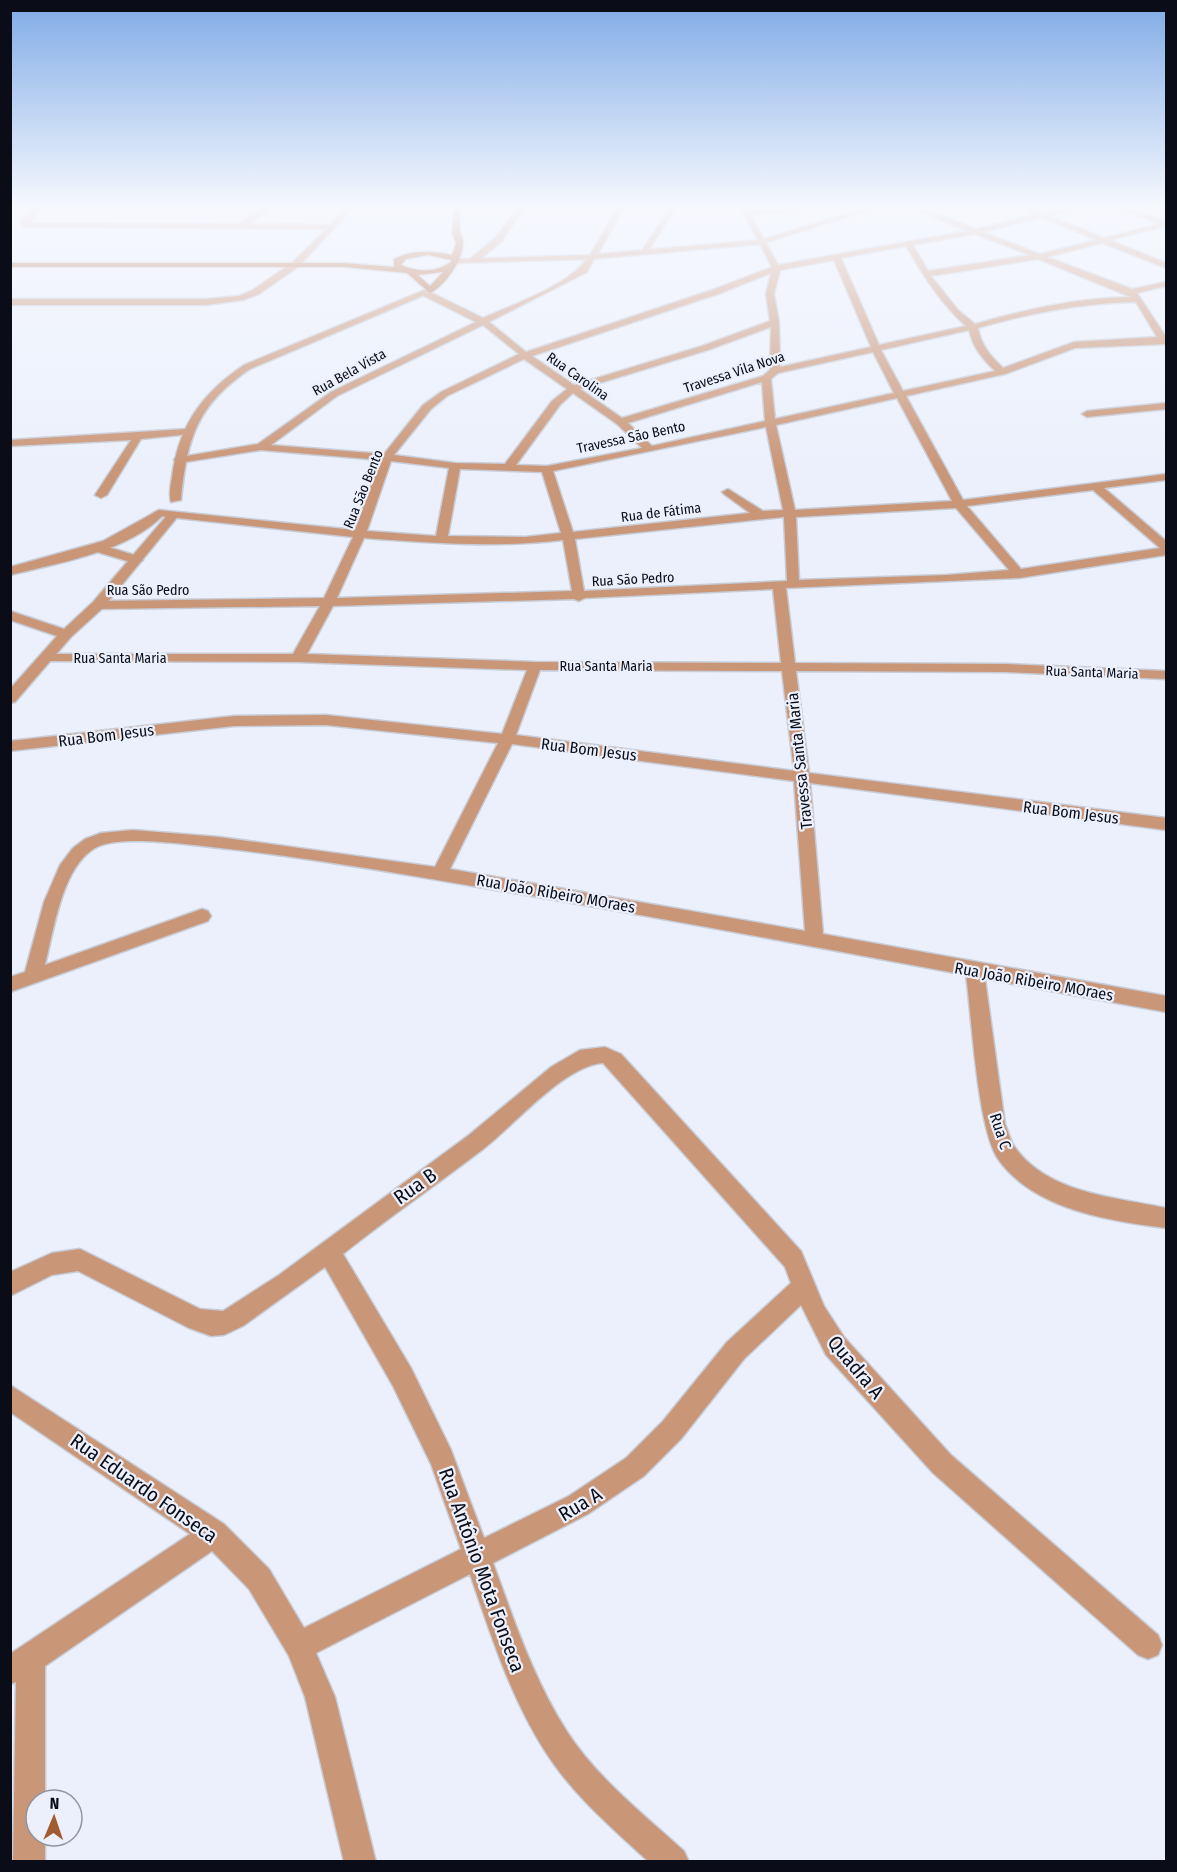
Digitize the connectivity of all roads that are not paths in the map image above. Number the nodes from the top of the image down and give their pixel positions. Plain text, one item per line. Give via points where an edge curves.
1 (252, 293) edge
2 (426, 293) edge
3 (431, 293) edge
4 (541, 293) edge
5 (711, 293) edge
6 (770, 293) edge
7 (852, 293) edge
8 (941, 293) edge
9 (1129, 293) edge
10 (1142, 293) edge
11 (1135, 296) junction
12 (10, 302) edge
13 (484, 322) junction
14 (775, 322) junction
15 (973, 327) junction
16 (1163, 336) edge
17 (876, 349) junction
18 (525, 355) junction
19 (1002, 372) junction
20 (771, 374) junction
21 (573, 388) junction
22 (898, 394) junction
23 (1167, 406) edge
24 (1087, 414) dead end
25 (621, 422) junction
26 (770, 422) junction
27 (186, 432) junction
28 (138, 436) junction
29 (10, 443) edge
30 (261, 447) junction
31 (649, 448) junction
32 (387, 457) junction
33 (179, 460) junction
34 (455, 466) junction
35 (507, 469) junction
36 (547, 469) junction
37 (1167, 477) edge
38 (1096, 487) junction
39 (728, 492) dead end
40 (101, 495) dead end
41 (175, 500) junction
42 (959, 504) junction
43 (159, 513) junction
44 (790, 514) junction
45 (173, 515) junction
46 (761, 515) junction
47 (360, 534) junction
48 (569, 538) junction
49 (441, 540) junction
50 (98, 548) junction
51 (1167, 549) edge
52 (137, 560) junction
53 (10, 571) edge
54 (1019, 573) junction
55 (786, 584) junction
56 (579, 597) junction
57 (328, 604) junction
58 (98, 605) junction
59 (14, 618) edge
60 (66, 634) junction
61 (45, 658) junction
62 (298, 658) junction
63 (535, 666) junction
64 (790, 668) junction
65 (1167, 675) edge
66 (10, 699) edge
67 (507, 739) junction
68 (10, 746) edge
69 (802, 777) junction
70 (1167, 824) edge
71 (440, 873) junction
72 (202, 916) dead end
73 (814, 938) junction
74 (975, 970) junction
75 (33, 976) junction
76 (10, 985) edge
77 (1167, 1004) edge
78 (605, 1055) joint
79 (1167, 1218) edge
80 (328, 1250) junction
81 (10, 1285) edge
82 (805, 1286) junction
83 (10, 1397) edge
84 (214, 1534) junction
85 (478, 1556) junction
86 (1148, 1645) dead end
87 (299, 1646) junction
88 (21, 1664) edge
89 (29, 1862) edge
90 (360, 1862) edge
91 (673, 1862) edge

1 - 12 street via 227,301
2 - 27 street via 247,367 210,395
3 - 13 street, Rua Carolina
4 - 13 street, Rua Bela Vista
5 - 18 street, Rua São Bento
6 - 14 street, Travessa Santa Maria
7 - 17 street
8 - 15 street
9 - 11 street
10 - 11 street, Travessa Vila Nova
11 - 15 street, Travessa Vila Nova via 1036,309
11 - 16 street
13 - 18 street, Rua Carolina
13 - 30 street, Rua Bela Vista via 334,394
14 - 20 street, Travessa Santa Maria
14 - 21 street
15 - 17 street, Travessa Vila Nova
15 - 19 street via 977,344
16 - 19 street, Travessa São Bento via 1074,345
17 - 20 street, Travessa Vila Nova
17 - 22 street
18 - 21 street, Rua Carolina
18 - 32 street, Rua São Bento via 444,394 427,407
19 - 22 street, Travessa São Bento
20 - 25 street, Travessa Vila Nova
20 - 26 street, Travessa Santa Maria
21 - 25 street, Rua Carolina
21 - 35 street via 556,403
22 - 26 street, Travessa São Bento
22 - 42 street
23 - 24 street
25 - 31 street, Rua Carolina
26 - 31 street, Travessa São Bento
26 - 44 street, Travessa Santa Maria
27 - 28 street
27 - 33 street
28 - 29 street
28 - 40 street
30 - 32 street, Travessa São Bento
30 - 33 street
31 - 36 street, Travessa São Bento
32 - 34 street, Travessa São Bento
32 - 47 street, Rua São Bento
33 - 41 street
34 - 35 street, Travessa São Bento
34 - 49 street
35 - 36 street, Travessa São Bento
36 - 48 street
37 - 38 street, Rua de Fátima
38 - 42 street, Rua de Fátima
38 - 51 street
39 - 46 street
41 - 43 street
41 - 45 street
42 - 44 street, Rua de Fátima
42 - 54 street
43 - 45 street, Rua de Fátima
43 - 50 street via 142,528
44 - 46 street, Rua de Fátima
44 - 55 street, Travessa Santa Maria
45 - 47 street, Rua de Fátima
45 - 52 street
46 - 48 street, Rua de Fátima
47 - 49 street, Rua de Fátima
47 - 57 street, Rua São Bento
48 - 49 street, Rua de Fátima via 525,542
48 - 56 street
50 - 52 street
50 - 53 street
51 - 54 street, Rua São Pedro
52 - 58 street
54 - 55 street, Rua São Pedro
55 - 56 street, Rua São Pedro
55 - 64 street, Travessa Santa Maria
56 - 57 street, Rua São Pedro
57 - 58 street, Rua São Pedro
57 - 62 street, Rua São Bento
58 - 60 street
59 - 60 street
60 - 61 street
61 - 62 street, Rua Santa Maria
61 - 66 street
62 - 63 street, Rua Santa Maria
63 - 64 street, Rua Santa Maria
63 - 67 street
64 - 65 street, Rua Santa Maria via 1005,668
64 - 69 street, Travessa Santa Maria
67 - 68 street, Rua Bom Jesus via 326,720 269,720
67 - 69 street, Rua Bom Jesus
67 - 71 street
69 - 70 street, Rua Bom Jesus
69 - 73 street, Travessa Santa Maria
71 - 73 street, Rua João Ribeiro MOraes
71 - 75 street, Rua João Ribeiro MOraes via 242,843 106,837 73,856 63,873
72 - 75 street
73 - 74 street, Rua João Ribeiro MOraes
74 - 77 street, Rua João Ribeiro MOraes
74 - 79 street, Rua C via 995,1124 1006,1152 1035,1180 1074,1200
75 - 76 street
78 - 80 street, Rua B via 587,1056 558,1073 476,1142
78 - 82 street, Quadra A via 614,1060 792,1259
80 - 81 street, Rua B via 287,1283 224,1323 197,1320 80,1260 44,1265
80 - 85 street, Rua Antônio Mota Fonseca via 402,1377 442,1459
82 - 85 street, Rua A via 726,1361 667,1439 636,1466 537,1530
82 - 86 street, Quadra A via 816,1314 836,1346 942,1464
83 - 84 street, Rua Eduardo Fonseca
84 - 87 street, Rua Eduardo Fonseca via 259,1579
84 - 88 street
85 - 87 street, Rua A
85 - 91 street, Rua Antônio Mota Fonseca via 522,1680 556,1742 600,1796
87 - 90 street, Rua Eduardo Fonseca via 320,1697
88 - 89 street

